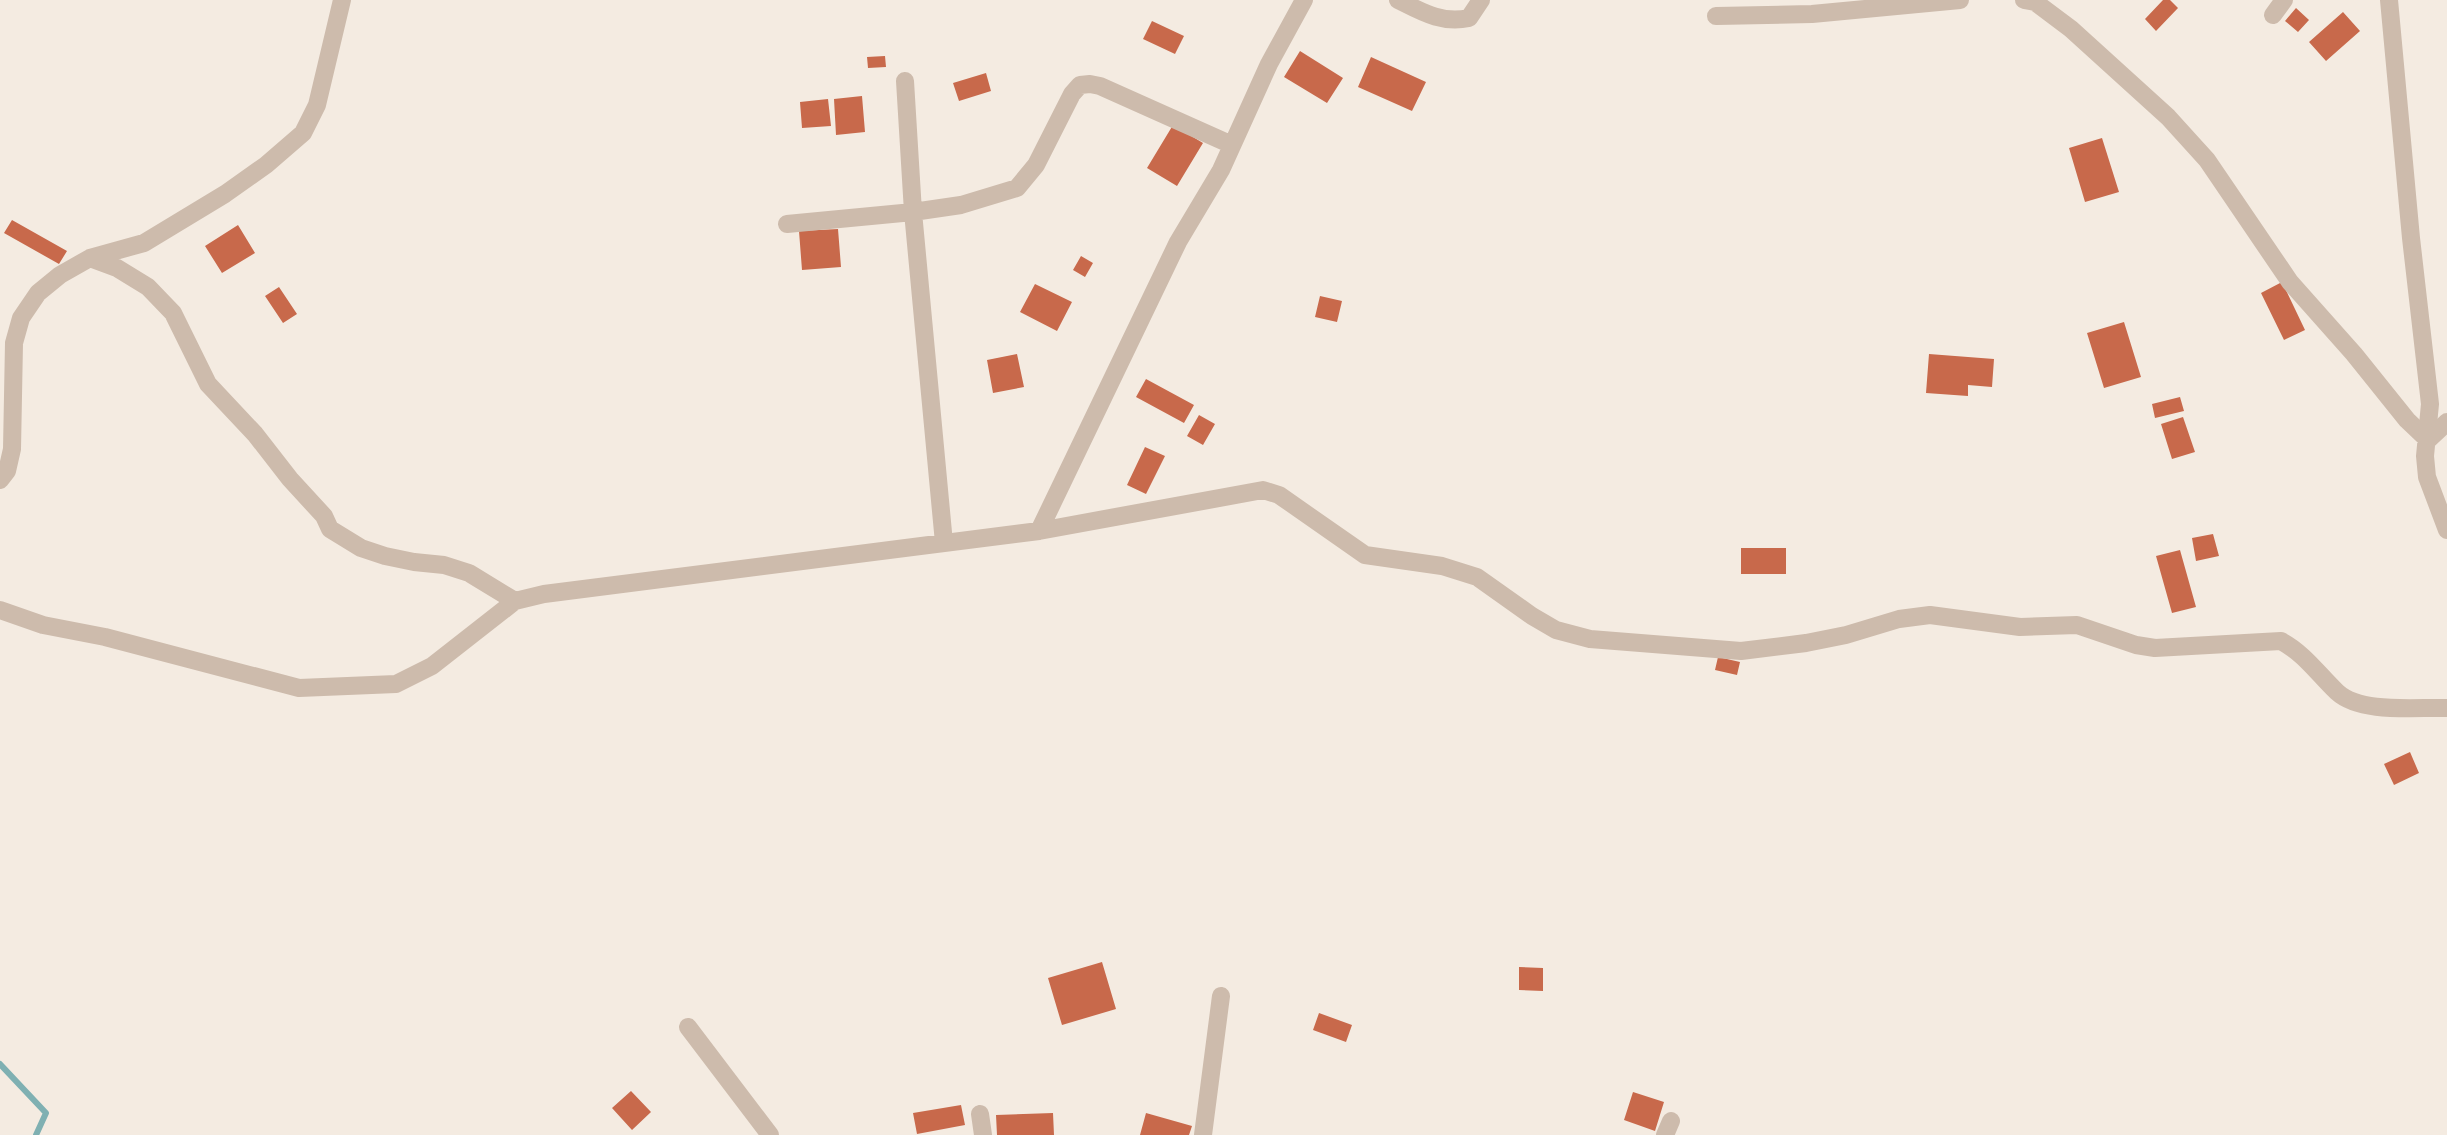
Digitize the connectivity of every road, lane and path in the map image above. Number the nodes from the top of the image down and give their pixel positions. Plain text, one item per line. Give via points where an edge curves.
1 (342, 0) edge
2 (1304, 0) edge
3 (1398, 0) edge
4 (1481, 0) edge
5 (1960, 0) edge
6 (2024, 0) edge
7 (2284, 0) edge
8 (2389, 0) edge
9 (2273, 15) dead end
10 (1716, 16) dead end
11 (905, 81) dead end
12 (1232, 145) junction
13 (914, 212) junction
14 (787, 224) dead end
15 (90, 258) junction
16 (2447, 422) edge
17 (2428, 440) junction
18 (0, 480) edge
19 (2447, 530) edge
20 (1039, 531) junction
21 (944, 543) junction
22 (515, 601) junction
23 (0, 610) edge
24 (2447, 708) edge
25 (1221, 996) dead end
26 (688, 1027) dead end
27 (980, 1114) dead end
28 (770, 1135) edge
29 (983, 1135) edge
30 (1203, 1135) edge

1 - 15 street via 317,105 303,134 225,194 144,243
2 - 12 street
3 - 4 street via 1455,21 1469,18
5 - 10 street via 1812,14
6 - 17 street via 2035,2 2071,29 2168,117 2200,152 2290,282
7 - 9 street
8 - 17 street via 2430,404
11 - 13 street
12 - 13 street via 1100,86 1080,85 1036,165 1017,188 961,205
12 - 20 street via 1178,243
13 - 14 street
13 - 21 street
15 - 18 street via 38,293 21,318 14,343 12,449
15 - 22 street via 148,287 173,313 208,384 255,433 330,529 385,556 469,573
16 - 17 street
17 - 19 street via 2427,477
20 - 21 street
20 - 24 street via 1263,490 1279,495 1365,555 1477,576 1556,630 1590,639 1741,651 1806,643 1930,615 2020,627 2077,625 2155,648 2281,641 2353,703
21 - 22 street
22 - 23 street via 432,666 396,684 299,688 43,625
25 - 30 street
26 - 28 street
27 - 29 street

